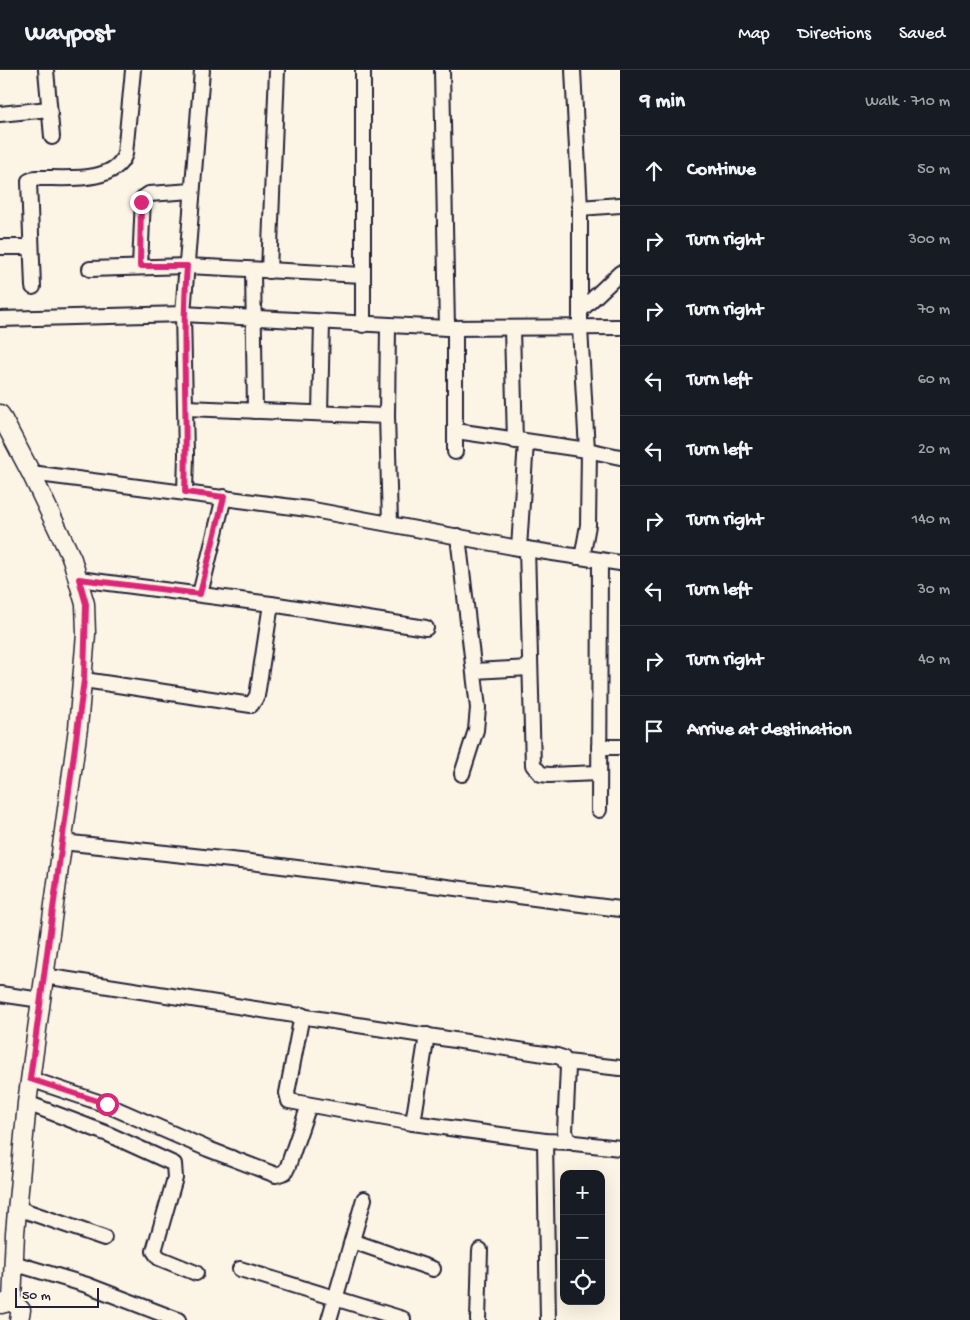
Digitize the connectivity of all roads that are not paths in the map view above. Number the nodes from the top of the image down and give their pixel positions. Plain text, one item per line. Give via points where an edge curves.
1 (46, 70) edge
2 (133, 70) edge
3 (202, 70) edge
4 (276, 70) edge
5 (363, 70) edge
6 (442, 70) edge
7 (573, 70) edge
8 (49, 108) junction
9 (0, 114) edge
10 (52, 137) dead end
11 (192, 192) junction
12 (620, 205) edge
13 (580, 208) junction
14 (0, 247) edge
15 (31, 247) junction
16 (140, 266) junction
17 (187, 266) junction
18 (90, 269) dead end
19 (252, 270) junction
20 (269, 272) junction
21 (620, 273) edge
22 (363, 275) junction
23 (33, 287) dead end
24 (580, 311) junction
25 (183, 314) junction
26 (0, 319) edge
27 (254, 319) junction
28 (322, 322) junction
29 (363, 324) junction
30 (388, 326) junction
31 (620, 327) edge
32 (451, 328) junction
33 (580, 328) junction
34 (512, 329) junction
35 (186, 408) junction
36 (255, 411) junction
37 (0, 414) edge
38 (320, 414) junction
39 (387, 416) junction
40 (456, 431) junction
41 (520, 442) junction
42 (586, 450) junction
43 (455, 452) dead end
44 (620, 457) edge
45 (31, 473) junction
46 (185, 492) junction
47 (224, 497) junction
48 (390, 523) junction
49 (458, 536) junction
50 (523, 548) junction
51 (578, 557) junction
52 (600, 560) junction
53 (620, 563) edge
54 (79, 579) junction
55 (200, 594) junction
56 (271, 604) junction
57 (426, 628) dead end
58 (530, 668) junction
59 (474, 671) junction
60 (84, 680) junction
61 (598, 747) junction
62 (620, 747) edge
63 (599, 773) junction
64 (462, 774) dead end
65 (599, 810) dead end
66 (62, 842) junction
67 (620, 908) edge
68 (44, 976) junction
69 (0, 994) edge
70 (41, 1000) junction
71 (302, 1015) junction
72 (426, 1035) junction
73 (566, 1062) junction
74 (620, 1068) edge
75 (30, 1079) junction
76 (27, 1103) junction
77 (309, 1104) junction
78 (414, 1122) junction
79 (545, 1141) junction
80 (570, 1142) junction
81 (620, 1148) edge
82 (364, 1200) dead end
83 (17, 1208) junction
84 (104, 1238) dead end
85 (352, 1241) junction
86 (480, 1250) dead end
87 (13, 1262) junction
88 (240, 1269) dead end
89 (433, 1269) dead end
90 (196, 1273) dead end
91 (334, 1298) junction
92 (6, 1303) edge
93 (19, 1320) edge
94 (178, 1320) edge
95 (329, 1320) edge
96 (403, 1320) edge
97 (478, 1320) edge
98 (548, 1320) edge

1 - 8 street
2 - 15 street via 123,161 100,174 30,180
3 - 11 street
4 - 20 street
5 - 22 street
6 - 32 street
7 - 13 street
8 - 9 street
8 - 10 street
11 - 16 street via 149,194 143,198
11 - 17 street
12 - 13 street
13 - 24 street
14 - 15 street
15 - 23 street
16 - 17 street
16 - 18 street
17 - 19 street
17 - 25 street
19 - 20 street
19 - 27 street
20 - 22 street
21 - 24 street
22 - 29 street
24 - 33 street
25 - 26 street
25 - 27 street
25 - 35 street
27 - 28 street
27 - 36 street
28 - 29 street
28 - 38 street
29 - 30 street
30 - 32 street
30 - 39 street
31 - 33 street
32 - 34 street
32 - 40 street
33 - 34 street
33 - 42 street
34 - 41 street
35 - 36 street
35 - 46 street
36 - 38 street
37 - 45 main road
38 - 39 street
39 - 48 street
40 - 41 street
40 - 43 street
41 - 42 street
41 - 50 street
42 - 44 street
42 - 51 street via 589,451 588,525 583,553
45 - 46 street
45 - 54 main road
46 - 47 street
47 - 48 street
47 - 55 street
48 - 49 street
49 - 50 street
49 - 59 street
50 - 51 street
50 - 58 street
51 - 52 street
52 - 53 street
52 - 61 street
54 - 55 street
54 - 60 main road via 86,604
55 - 56 street
56 - 57 street
56 - 60 street via 257,696 251,705
58 - 59 street
58 - 63 street via 532,758 536,770 549,775
59 - 64 street via 478,719
60 - 66 main road
61 - 62 street
61 - 63 street
63 - 65 street
66 - 67 street
66 - 68 main road
68 - 70 main road
68 - 71 street
69 - 70 street
70 - 75 main road
71 - 72 street
71 - 77 street via 287,1096 292,1102
72 - 73 street via 557,1056
72 - 78 street
73 - 74 street
73 - 80 street via 569,1076 565,1137
75 - 76 main road
75 - 77 street via 107,1104 276,1175 288,1166
76 - 83 main road
76 - 90 street via 174,1164 175,1178 154,1252 159,1258
77 - 78 street
78 - 79 street
79 - 80 street
79 - 98 street
80 - 81 street
82 - 85 street
83 - 84 street
83 - 87 main road
85 - 89 street
85 - 91 street
86 - 97 street
87 - 92 main road
87 - 94 street via 87,1285
88 - 91 street
91 - 95 street
91 - 96 street
92 - 93 main road via 21,1310

